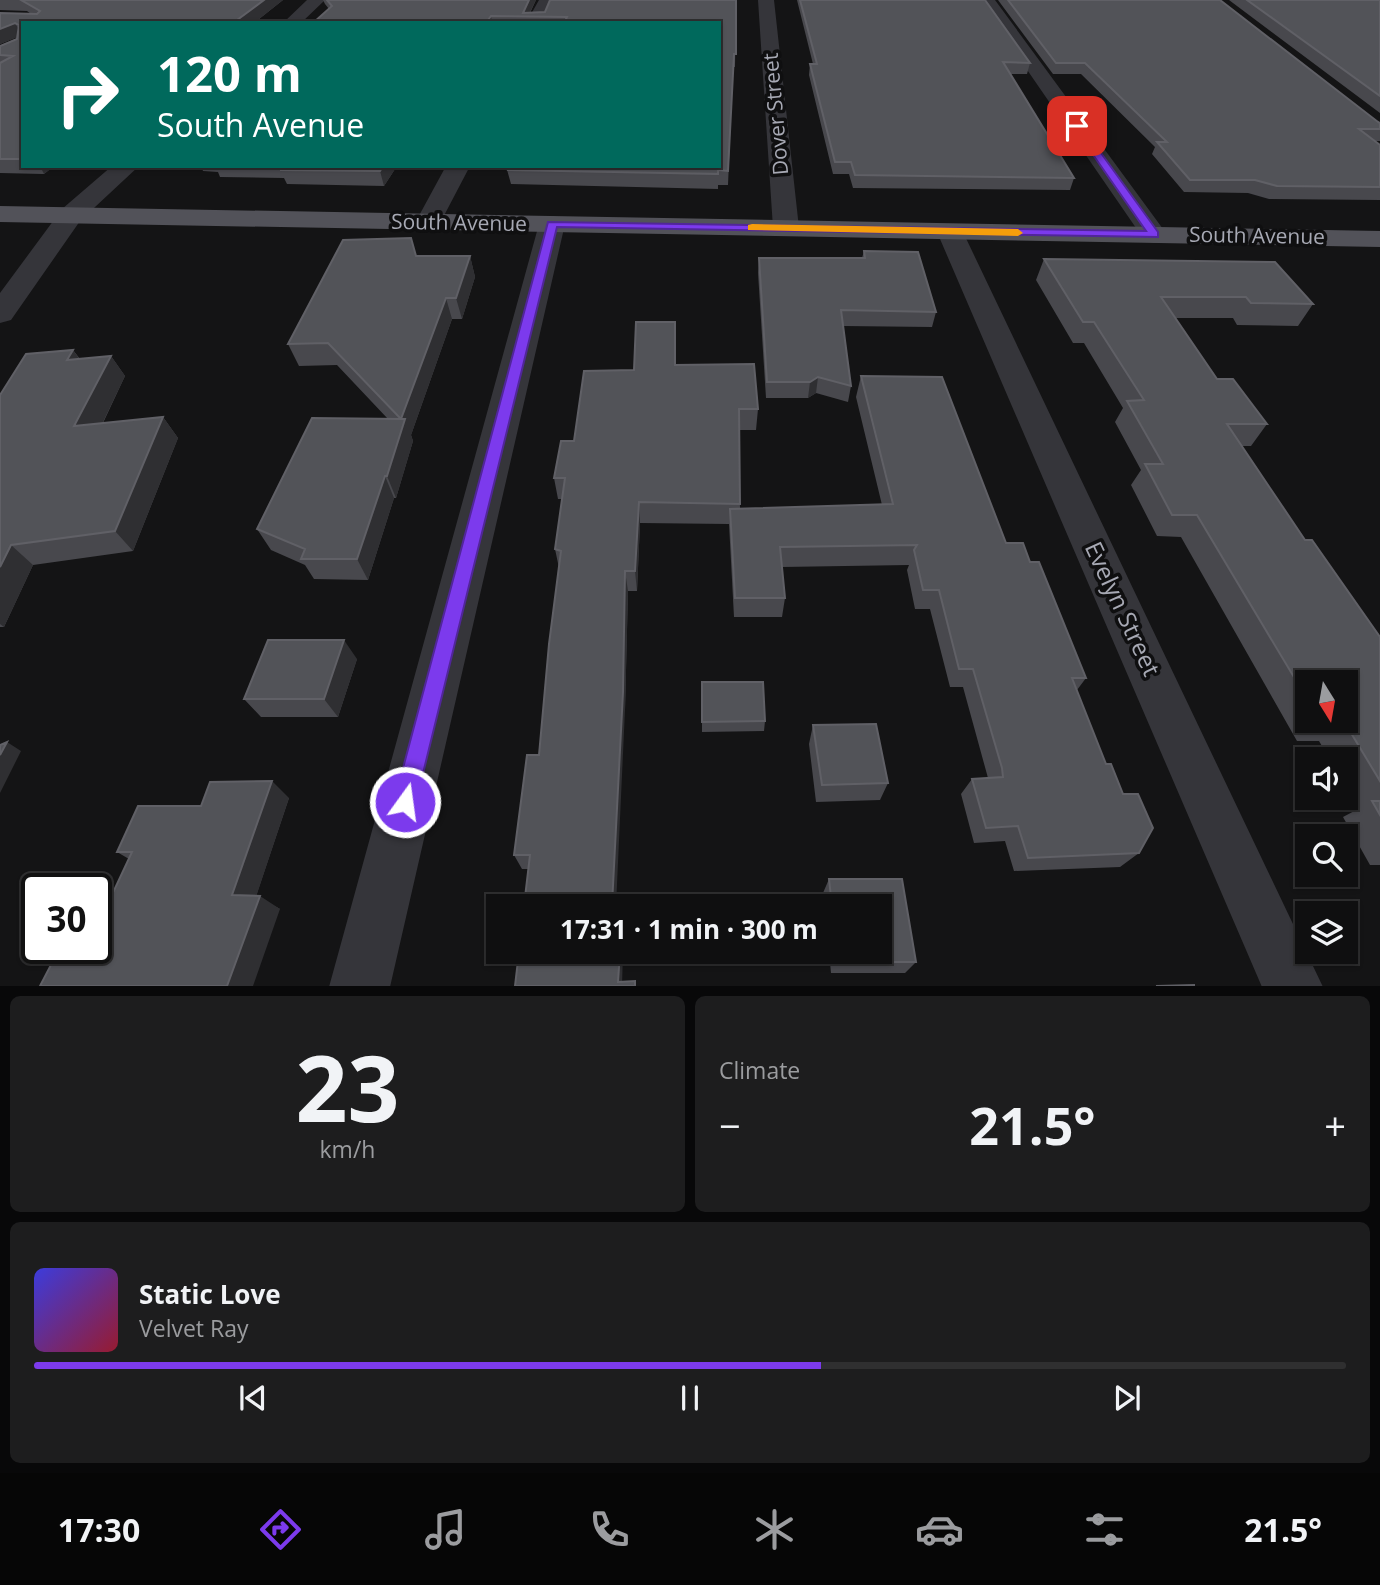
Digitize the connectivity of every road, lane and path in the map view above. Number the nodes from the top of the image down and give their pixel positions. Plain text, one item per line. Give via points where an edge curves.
1 (317, 0) edge
2 (547, 0) edge
3 (766, 0) edge
4 (987, 0) edge
5 (293, 21) edge
6 (536, 21) edge
7 (125, 168) edge
8 (457, 168) edge
9 (0, 214) edge
10 (71, 215) junction
11 (428, 223) junction
12 (552, 224) junction
13 (786, 228) junction
14 (950, 232) junction
15 (1154, 234) junction
16 (1380, 239) edge
17 (0, 314) edge
18 (359, 986) edge
19 (1293, 986) edge

1 - 5 street
2 - 6 street
3 - 13 street, Dover Street
4 - 15 street
7 - 10 street
8 - 11 street
9 - 10 main road, South Avenue
10 - 11 main road, South Avenue
10 - 17 street
11 - 12 main road, South Avenue
12 - 13 main road, South Avenue
12 - 18 street
13 - 14 main road, South Avenue
14 - 15 main road, South Avenue
14 - 19 street, Evelyn Street
15 - 16 main road, South Avenue

